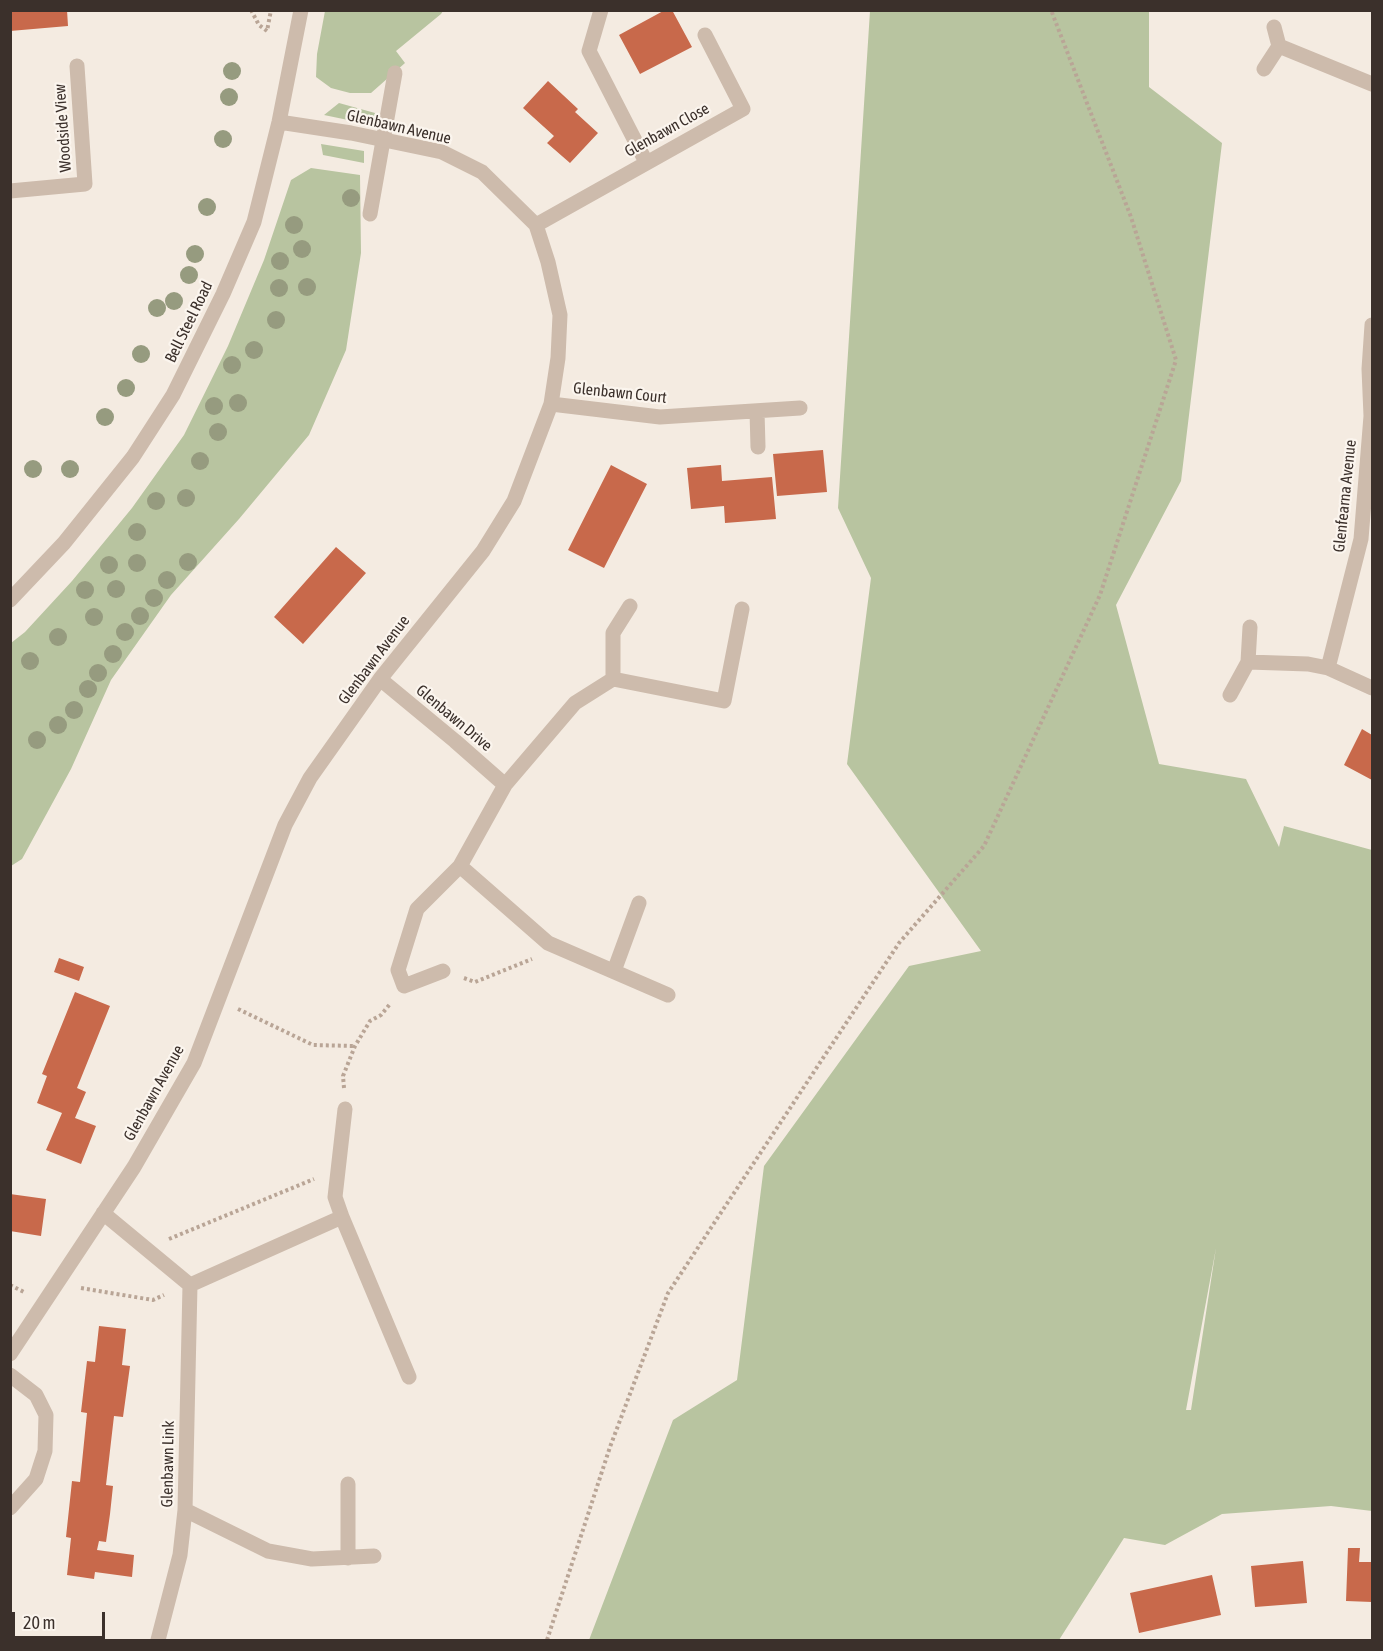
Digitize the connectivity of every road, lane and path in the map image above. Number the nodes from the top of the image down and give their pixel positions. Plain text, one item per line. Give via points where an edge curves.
1 (251, 10) edge
2 (271, 10) edge
3 (302, 10) edge
4 (601, 10) edge
5 (1051, 10) edge
6 (1274, 27) dead end
7 (705, 35) dead end
8 (1279, 46) junction
9 (77, 66) dead end
10 (1264, 69) dead end
11 (395, 73) dead end
12 (1372, 84) edge
13 (279, 122) junction
14 (383, 140) junction
15 (646, 162) junction
16 (10, 191) edge
17 (370, 214) dead end
18 (536, 225) junction
19 (1372, 325) edge
20 (551, 404) junction
21 (800, 408) dead end
22 (757, 411) junction
23 (1372, 416) edge
24 (758, 447) dead end
25 (10, 600) edge
26 (630, 606) dead end
27 (742, 609) dead end
28 (1250, 627) dead end
29 (1248, 662) junction
30 (1328, 668) junction
31 (380, 679) junction
32 (613, 679) junction
33 (1372, 688) edge
34 (1230, 695) dead end
35 (505, 785) junction
36 (460, 866) junction
37 (639, 903) dead end
38 (548, 943) junction
39 (443, 971) joint
40 (614, 971) junction
41 (404, 986) junction
42 (668, 995) dead end
43 (218, 1000) junction
44 (354, 1046) junction
45 (345, 1109) joint
46 (338, 1169) junction
47 (103, 1213) junction
48 (342, 1217) junction
49 (146, 1249) junction
50 (57, 1282) junction
51 (190, 1284) junction
52 (10, 1354) edge
53 (10, 1375) edge
54 (409, 1377) dead end
55 (348, 1484) dead end
56 (10, 1508) edge
57 (185, 1510) junction
58 (374, 1556) dead end
59 (348, 1558) junction
60 (158, 1641) edge
61 (547, 1641) edge

1 - 2 path via 267,31
3 - 13 street, Bell Steel Road
4 - 15 street via 589,51
5 - 61 path via 1131,217 1176,360 1100,595 984,846 899,943 668,1293 610,1447
6 - 8 street
7 - 15 street, Glenbawn Close via 743,109
8 - 10 street
8 - 12 street
9 - 16 street, Woodside View via 85,184
11 - 14 street
13 - 14 street, Glenbawn Avenue
13 - 25 street, Bell Steel Road via 254,222 173,394 133,457 64,543
14 - 17 street
14 - 18 street, Glenbawn Avenue via 442,152 482,172
15 - 18 street, Glenbawn Close
18 - 20 street, Glenbawn Avenue via 560,315
19 - 23 street, Glenfearna Avenue
20 - 22 street, Glenbawn Court via 660,417
20 - 31 street, Glenbawn Avenue via 514,501 483,551
21 - 22 street, Glenbawn Court
22 - 24 street
23 - 30 street, Glenfearna Avenue via 1361,539
26 - 32 street via 613,633
27 - 32 street via 724,701
28 - 29 street
29 - 30 street
29 - 34 street
30 - 33 street
31 - 35 street, Glenbawn Drive
31 - 43 street, Glenbawn Avenue via 310,778 285,825
32 - 35 street via 575,703
35 - 36 street
36 - 38 street
36 - 41 street via 417,909 398,970
37 - 40 street
38 - 39 path via 535,957 475,982
38 - 40 street
39 - 41 street
40 - 42 street
41 - 44 path via 381,1016 370,1021
43 - 44 path via 313,1045
43 - 47 street, Glenbawn Avenue via 194,1064
44 - 45 path via 343,1076
45 - 46 street
46 - 48 street via 335,1197
46 - 49 path
47 - 49 street
47 - 50 street, Glenbawn Avenue
48 - 51 street
48 - 54 street
49 - 51 street
50 - 51 path via 153,1300
50 - 52 street, Glenbawn Avenue
51 - 57 street, Glenbawn Link
53 - 56 street via 36,1395 46,1415 45,1451 36,1479
55 - 59 street
57 - 59 street via 268,1551 312,1560
57 - 60 street, Glenbawn Link via 180,1555
58 - 59 street

